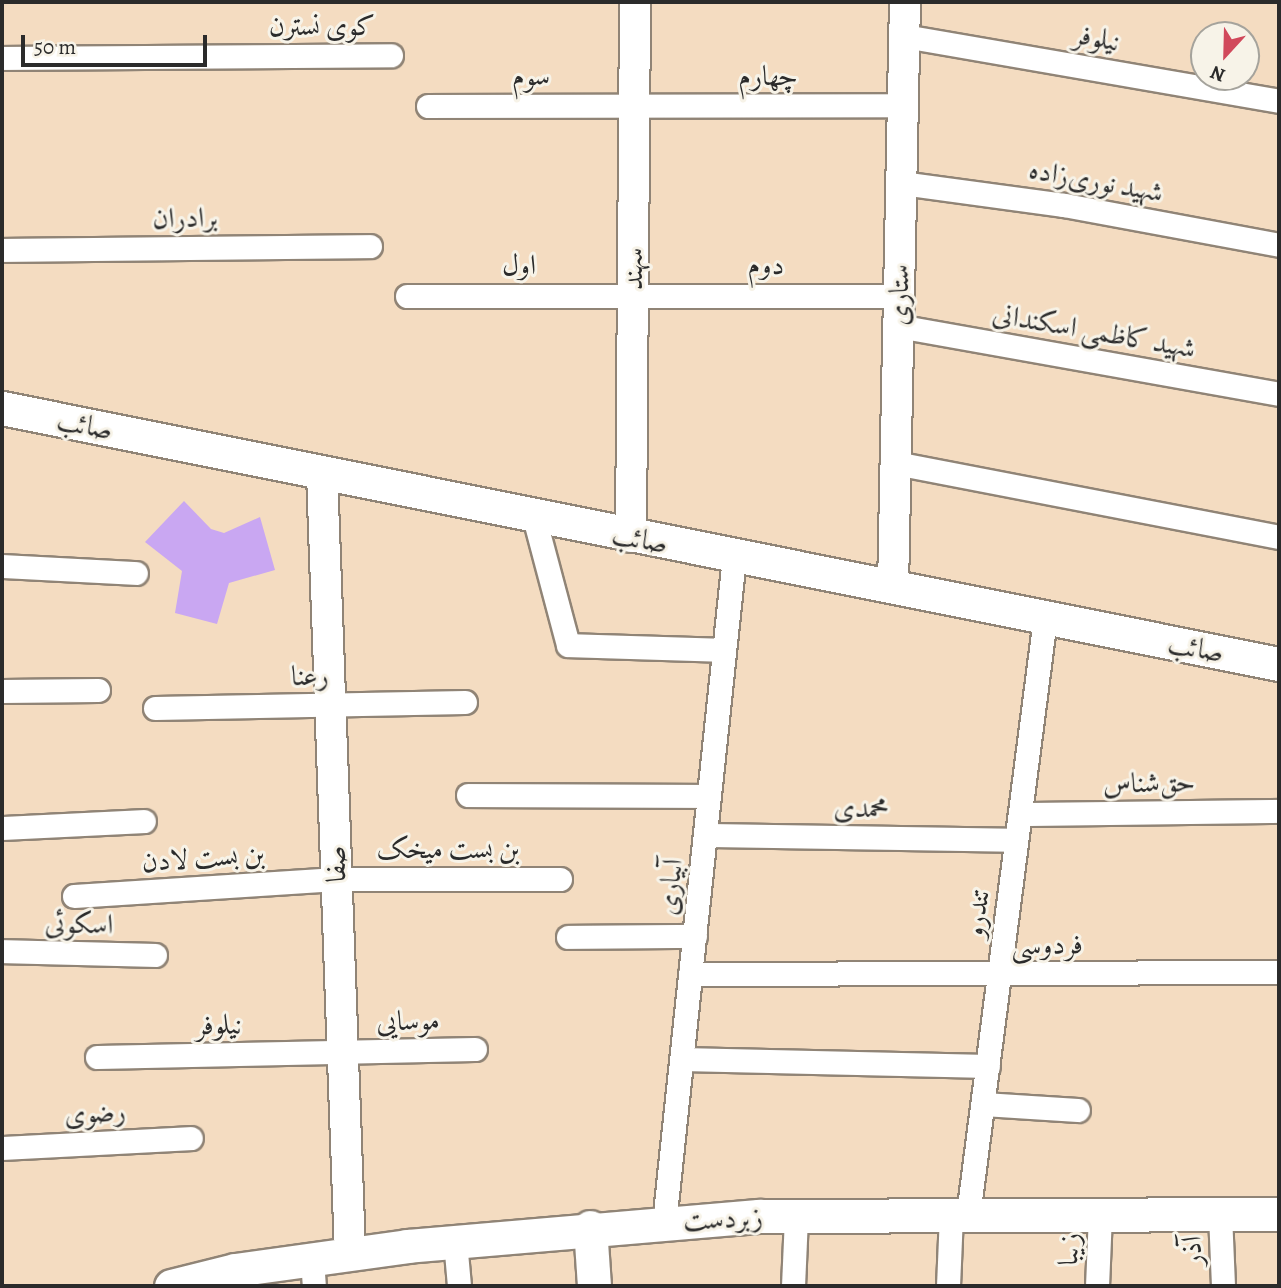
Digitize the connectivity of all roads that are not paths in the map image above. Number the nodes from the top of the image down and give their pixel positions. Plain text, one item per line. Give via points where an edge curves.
1 (635, 2) edge
2 (905, 2) edge
3 (904, 36) junction
4 (391, 55) dead end
5 (2, 58) edge
6 (1279, 101) edge
7 (902, 105) junction
8 (428, 106) dead end
9 (634, 106) junction
10 (901, 183) junction
11 (1279, 245) edge
12 (370, 246) dead end
13 (2, 250) edge
14 (633, 294) junction
15 (407, 296) dead end
16 (899, 296) junction
17 (898, 326) junction
18 (1279, 394) edge
19 (2, 408) edge
20 (895, 463) junction
21 (322, 474) junction
22 (534, 517) junction
23 (631, 537) junction
24 (1279, 537) edge
25 (734, 558) junction
26 (2, 566) edge
27 (136, 573) dead end
28 (893, 588) junction
29 (1045, 618) junction
30 (724, 650) junction
31 (1279, 664) edge
32 (97, 690) dead end
33 (2, 691) edge
34 (465, 702) dead end
35 (330, 706) junction
36 (155, 708) dead end
37 (467, 795) dead end
38 (709, 796) junction
39 (1279, 811) edge
40 (1020, 814) junction
41 (144, 821) dead end
42 (2, 828) edge
43 (705, 835) junction
44 (1016, 840) junction
45 (336, 879) junction
46 (560, 879) dead end
47 (74, 896) dead end
48 (695, 936) junction
49 (568, 937) dead end
50 (2, 951) edge
51 (155, 955) dead end
52 (1279, 972) edge
53 (690, 974) junction
54 (999, 975) junction
55 (475, 1049) dead end
56 (342, 1052) junction
57 (97, 1057) dead end
58 (682, 1059) junction
59 (988, 1066) junction
60 (983, 1104) junction
61 (1079, 1110) dead end
62 (191, 1138) dead end
63 (2, 1148) edge
64 (1100, 1214) junction
65 (1220, 1214) junction
66 (1279, 1214) edge
67 (960, 1215) junction
68 (796, 1216) junction
69 (664, 1223) junction
70 (590, 1227) junction
71 (455, 1241) junction
72 (350, 1254) junction
73 (313, 1273) edge
74 (171, 1286) edge
75 (459, 1286) edge
76 (594, 1286) edge
77 (793, 1286) edge
78 (948, 1286) edge
79 (1097, 1286) edge
80 (1223, 1286) edge

1 - 9 street, سهند
2 - 3 street, ستاری
3 - 6 street, نیلوفر
3 - 7 street, ستاری
4 - 5 street, کوی نسترن
7 - 9 street, چهارم
7 - 10 street, ستاری
8 - 9 street, سوم
9 - 14 street, سهند
10 - 11 street, شهید نوری‌زاده via 1064,205
10 - 16 street, ستاری
12 - 13 street, برادران
14 - 15 street, اول
14 - 16 street, دوم
14 - 23 street, سهند
16 - 17 street, ستاری
17 - 18 street, شهید کاظمی اسکندانی
17 - 20 street, ستاری
19 - 21 main road, صائب
20 - 24 street
20 - 28 street, ستاری
21 - 22 main road, صائب
21 - 35 street, صفا
22 - 23 main road, صائب
22 - 30 street via 568,645
23 - 25 main road, صائب
25 - 28 main road, صائب
25 - 30 street, آبیاری
26 - 27 street
28 - 29 main road, صائب
29 - 31 main road, صائب
29 - 40 street, تندرو
30 - 38 street, آبیاری
32 - 33 street
34 - 35 street, رعنا
35 - 36 street, رعنا
35 - 45 street, صفا
37 - 38 street
38 - 43 street, آبیاری
39 - 40 street, حق‌شناس
40 - 44 street, تندرو
41 - 42 street
43 - 44 street, محمدی
43 - 48 street, آبیاری
44 - 54 street, تندرو
45 - 46 street, بن بست میخک
45 - 47 street, بن بست لادن
45 - 56 street, صفا
48 - 49 street
48 - 53 street, آبیاری
50 - 51 street, اسکوئی
52 - 54 street, فردوسی
53 - 54 street, فردوسی
53 - 58 street, آبیاری
54 - 59 street, تندرو
55 - 56 street, موسایی
56 - 57 street, نیلوفر
56 - 72 street, صفا
58 - 59 street
58 - 69 street, آبیاری
59 - 60 street, تندرو
60 - 61 street
60 - 67 street, تندرو
62 - 63 street, رضوی
64 - 65 main road, زبردست
64 - 67 main road, زبردست
64 - 79 street, زیبا
65 - 66 main road, زبردست
65 - 80 street, آذر
67 - 68 main road, زبردست
67 - 78 street, تندرو
68 - 69 main road, زبردست
68 - 77 street
69 - 70 main road, زبردست
70 - 71 main road, زبردست
70 - 76 main road
71 - 72 main road, زبردست
71 - 75 street
72 - 73 main road, زبردست
73 - 74 main road, زبردست via 235,1270

